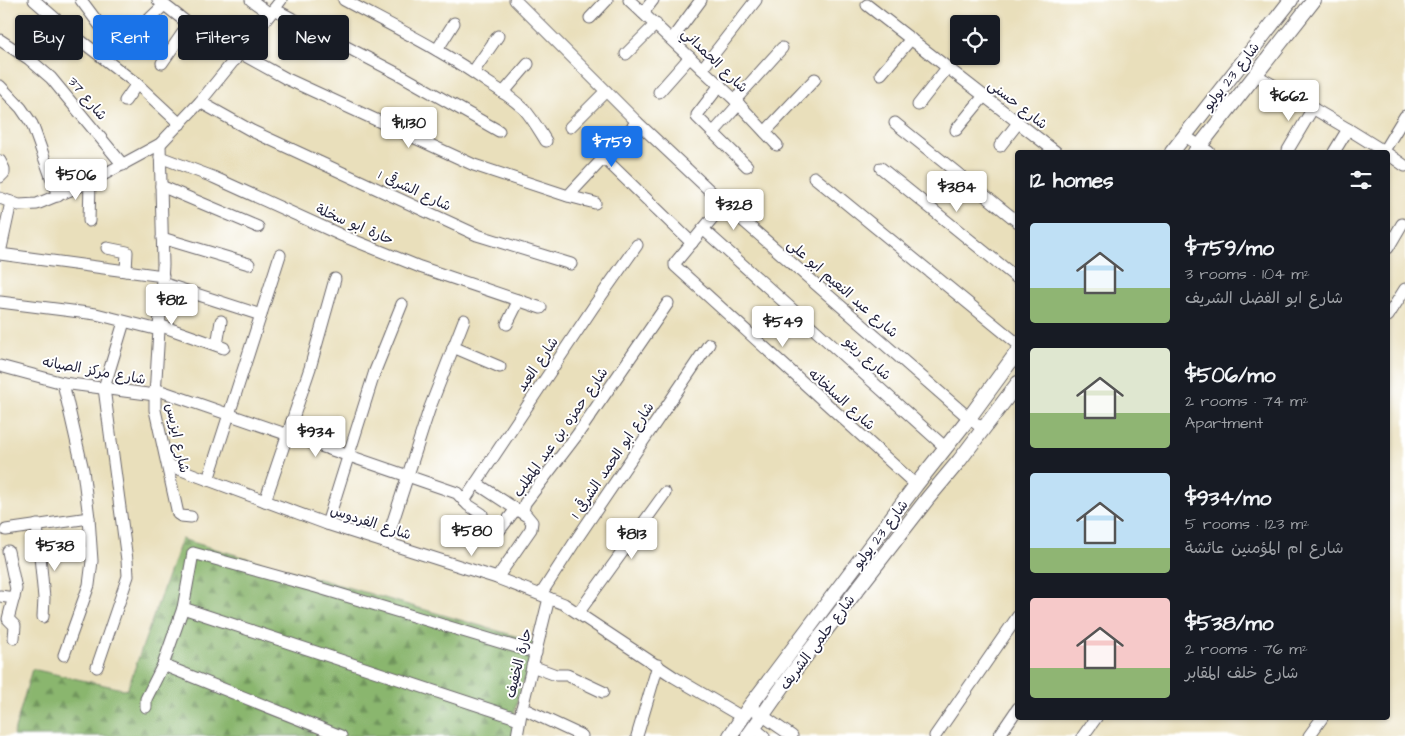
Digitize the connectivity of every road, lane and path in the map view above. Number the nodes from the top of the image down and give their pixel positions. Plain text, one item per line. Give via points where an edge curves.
1 (34, 0) edge
2 (81, 0) edge
3 (251, 0) edge
4 (344, 0) edge
5 (514, 0) edge
6 (607, 0) edge
7 (629, 0) edge
8 (653, 0) edge
9 (701, 0) edge
10 (756, 0) edge
11 (1290, 0) edge
12 (1314, 0) edge
13 (161, 2) edge
14 (867, 5) dead end
15 (275, 8) edge
16 (643, 13) junction
17 (151, 15) edge
18 (178, 15) edge
19 (93, 16) edge
20 (590, 18) dead end
21 (454, 23) dead end
22 (656, 24) junction
23 (498, 36) dead end
24 (672, 39) junction
25 (911, 39) junction
26 (0, 40) edge
27 (178, 40) edge
28 (782, 48) dead end
29 (437, 50) junction
30 (626, 54) dead end
31 (690, 57) junction
32 (235, 60) edge
33 (247, 60) edge
34 (162, 63) dead end
35 (528, 64) dead end
36 (947, 68) junction
37 (702, 69) junction
38 (473, 72) junction
39 (881, 74) dead end
40 (1256, 75) junction
41 (815, 79) dead end
42 (137, 84) junction
43 (720, 85) junction
44 (0, 86) edge
45 (606, 91) junction
46 (659, 92) dead end
47 (503, 93) junction
48 (984, 96) junction
49 (125, 101) dead end
50 (200, 102) junction
51 (737, 102) junction
52 (918, 106) dead end
53 (1313, 108) junction
54 (1405, 116) edge
55 (637, 122) junction
56 (895, 122) dead end
57 (1018, 123) junction
58 (180, 124) junction
59 (570, 127) dead end
60 (1348, 129) junction
61 (956, 130) dead end
62 (499, 131) dead end
63 (765, 132) junction
64 (713, 133) junction
65 (1185, 136) junction
66 (546, 141) dead end
67 (160, 144) junction
68 (777, 146) dead end
69 (1000, 146) dead end
70 (1053, 150) edge
71 (1174, 150) edge
72 (1201, 150) edge
73 (1288, 150) dead end
74 (1335, 150) edge
75 (1378, 150) edge
76 (1382, 150) edge
77 (160, 157) junction
78 (1390, 157) edge
79 (604, 158) junction
80 (0, 162) edge
81 (123, 165) junction
82 (747, 166) dead end
83 (1405, 166) edge
84 (881, 168) dead end
85 (0, 177) edge
86 (814, 177) dead end
87 (90, 182) junction
88 (161, 186) junction
89 (58, 196) junction
90 (568, 196) junction
91 (5, 200) edge
92 (595, 203) dead end
93 (724, 204) junction
94 (1015, 220) edge
95 (89, 221) dead end
96 (1402, 224) dead end
97 (258, 227) dead end
98 (704, 229) junction
99 (2, 238) edge
100 (162, 238) junction
101 (692, 243) junction
102 (637, 245) dead end
103 (1390, 245) edge
104 (107, 248) dead end
105 (0, 254) edge
106 (280, 255) dead end
107 (249, 264) dead end
108 (571, 264) dead end
109 (126, 271) junction
110 (1015, 277) edge
111 (162, 279) junction
112 (335, 279) dead end
113 (1405, 289) edge
114 (519, 300) junction
115 (0, 302) edge
116 (668, 303) dead end
117 (402, 304) dead end
118 (541, 308) dead end
119 (1390, 313) edge
120 (261, 315) junction
121 (464, 320) dead end
122 (124, 322) junction
123 (221, 322) dead end
124 (507, 324) dead end
125 (159, 328) junction
126 (1015, 342) edge
127 (709, 344) dead end
128 (453, 347) junction
129 (1015, 355) edge
130 (0, 366) edge
131 (500, 367) dead end
132 (63, 383) junction
133 (1015, 387) edge
134 (104, 388) junction
135 (155, 392) junction
136 (229, 414) junction
137 (969, 418) junction
138 (983, 429) junction
139 (288, 434) junction
140 (946, 448) junction
141 (348, 455) junction
142 (168, 466) junction
143 (407, 474) junction
144 (208, 480) junction
145 (476, 483) junction
146 (916, 485) junction
147 (665, 493) dead end
148 (265, 501) junction
149 (464, 501) junction
150 (520, 512) junction
151 (482, 514) dead end
152 (191, 517) dead end
153 (89, 518) junction
154 (326, 524) junction
155 (37, 526) junction
156 (6, 530) dead end
157 (499, 531) dead end
158 (386, 544) junction
159 (8, 551) dead end
160 (497, 578) junction
161 (0, 596) edge
162 (545, 596) junction
163 (14, 598) junction
164 (183, 608) junction
165 (579, 612) junction
166 (43, 618) dead end
167 (1015, 620) edge
168 (14, 638) dead end
169 (536, 653) junction
170 (64, 655) dead end
171 (163, 665) junction
172 (658, 665) junction
173 (532, 666) junction
174 (97, 667) dead end
175 (603, 692) dead end
176 (146, 707) dead end
177 (746, 711) junction
178 (1015, 712) edge
179 (521, 713) junction
180 (762, 715) junction
181 (1095, 720) edge
182 (1321, 720) edge
183 (755, 733) edge
184 (734, 735) edge
185 (341, 736) edge
186 (517, 736) edge
187 (582, 736) edge
188 (637, 736) edge
189 (792, 736) edge
190 (936, 736) edge
191 (999, 736) edge
192 (1083, 736) edge
193 (1309, 736) edge

1 - 42 street via 80,41
2 - 19 street
3 - 15 street
4 - 29 street
5 - 45 street, شارع عبد النعيم ابو على
6 - 20 street
7 - 16 street, شارع الحمداني
8 - 16 street
9 - 24 street
10 - 37 street
11 - 65 street, شارع 23 يوليو
12 - 40 street
13 - 17 street
13 - 18 street
14 - 25 street, شارع حسنى
15 - 62 street
16 - 22 street, شارع الحمداني
21 - 29 street
22 - 24 street, شارع الحمداني
22 - 30 street
23 - 38 street
24 - 31 street, شارع الحمداني
25 - 36 street, شارع حسنى
25 - 39 street
26 - 81 street, شارع 37 via 51,78
27 - 34 street
28 - 51 street
29 - 38 street
31 - 37 street, شارع الحمداني
31 - 46 street
32 - 50 street
33 - 90 street via 474,164
35 - 47 street
36 - 48 street, شارع حسنى
36 - 52 street
37 - 43 street, شارع الحمداني
38 - 47 street
40 - 53 street
40 - 72 street
41 - 63 street
42 - 49 street
42 - 58 street
43 - 51 street, شارع الحمداني
43 - 64 street via 697,115
44 - 89 street via 32,124
45 - 55 street, شارع عبد النعيم ابو على
45 - 59 street
47 - 66 street via 525,110
48 - 57 street, شارع حسنى
48 - 61 street
50 - 58 street
50 - 108 street, شارع الشرقى 1 via 252,131 477,235
51 - 63 street, شارع الحمداني
51 - 64 street
53 - 60 street
53 - 73 street
54 - 76 street
55 - 79 street
55 - 93 street, شارع عبد النعيم ابو على
56 - 94 street
57 - 69 street
57 - 70 street, شارع حسنى
58 - 67 street
60 - 74 street
60 - 75 street
63 - 68 street, شارع الحمداني
64 - 82 street
65 - 71 street, شارع 23 يوليو
65 - 72 street
67 - 77 street, شارع ايزيس
67 - 81 street
77 - 88 street, شارع ايزيس
77 - 114 street, حارة ابو سخلة via 420,268
78 - 83 street
79 - 90 street
79 - 101 street
80 - 85 street via 4,173
81 - 87 street
84 - 110 street
86 - 126 street
87 - 89 street
87 - 95 street
88 - 97 street
88 - 100 street, شارع ايزيس
89 - 91 street via 28,206
90 - 92 street
91 - 99 street
93 - 98 street, شارع السلخانه
93 - 137 street, شارع عبد النعيم ابو على
96 - 103 street
98 - 101 street, شارع السلخانه
98 - 140 street, شارع ريتو
99 - 105 street
100 - 107 street
100 - 111 street, شارع ايزيس
101 - 146 street, شارع السلخانه via 675,266
102 - 145 street, شارع العبد
104 - 109 street via 127,252
105 - 109 street
106 - 120 street
109 - 111 street
111 - 120 street
111 - 125 street, شارع ايزيس
112 - 139 street
113 - 119 street
114 - 118 street, حارة ابو سخلة
114 - 124 street
115 - 122 street via 96,314
116 - 150 street, شارع حمزه بن عبد المطلب
117 - 141 street via 375,371
120 - 136 street
121 - 128 street
122 - 125 street
122 - 134 street
123 - 125 street via 220,347
125 - 135 street, شارع ايزيس
127 - 162 street, شارع ابو الحمد الشرقى 1 via 578,537
128 - 131 street
128 - 143 street
129 - 137 street, شارع 23 يوليو
130 - 132 street, شارع مركز الصيانه
132 - 134 street, شارع مركز الصيانه
132 - 153 street via 83,470
133 - 138 street, شارع حلمى الشريف
134 - 135 street, شارع مركز الصيانه
134 - 174 street via 128,576
135 - 136 street, شارع مركز الصيانه
135 - 142 street, شارع ايزيس via 157,423
136 - 139 street, شارع مركز الصيانه
136 - 144 street
137 - 138 street, شارع عبد النعيم ابو على
137 - 140 street, شارع 23 يوليو
138 - 180 street, شارع حلمى الشريف
139 - 141 street, شارع مركز الصيانه
139 - 148 street
140 - 146 street, شارع 23 يوليو
141 - 143 street, شارع مركز الصيانه
141 - 154 street
142 - 144 street, شارع الفردوس
142 - 152 street, شارع ايزيس via 178,514
143 - 149 street, شارع مركز الصيانه via 457,493
143 - 158 street
144 - 148 street, شارع الفردوس
145 - 149 street, شارع العبد
145 - 150 street
146 - 177 street, شارع 23 يوليو
147 - 165 street
148 - 154 street, شارع الفردوس
149 - 151 street, شارع مركز الصيانه
150 - 157 street
150 - 160 street, شارع حمزه بن عبد المطلب via 532,522 531,529
153 - 155 street
153 - 170 street via 92,572
154 - 158 street, شارع الفردوس
155 - 156 street
155 - 166 street
158 - 160 street, شارع الفردوس
159 - 163 street via 16,589
160 - 162 street, شارع الفردوس
161 - 163 street
162 - 165 street, شارع الفردوس
162 - 169 street, حارة الخفيف
163 - 168 street via 8,619 15,626
164 - 169 street via 191,555 194,553
164 - 171 street
164 - 179 street
165 - 172 street, شارع الفردوس
167 - 190 street
169 - 173 street, حارة الخفيف
171 - 176 street via 146,699
171 - 185 street
172 - 177 street, شارع الفردوس
172 - 188 street
173 - 175 street via 556,675 567,675
173 - 179 street, حارة الخفيف
177 - 180 street, شارع الفردوس
177 - 184 street
178 - 191 street
179 - 186 street, حارة الخفيف
179 - 187 street
180 - 183 street, شارع حلمى الشريف
180 - 189 street, شارع الفردوس
181 - 192 street
182 - 193 street

